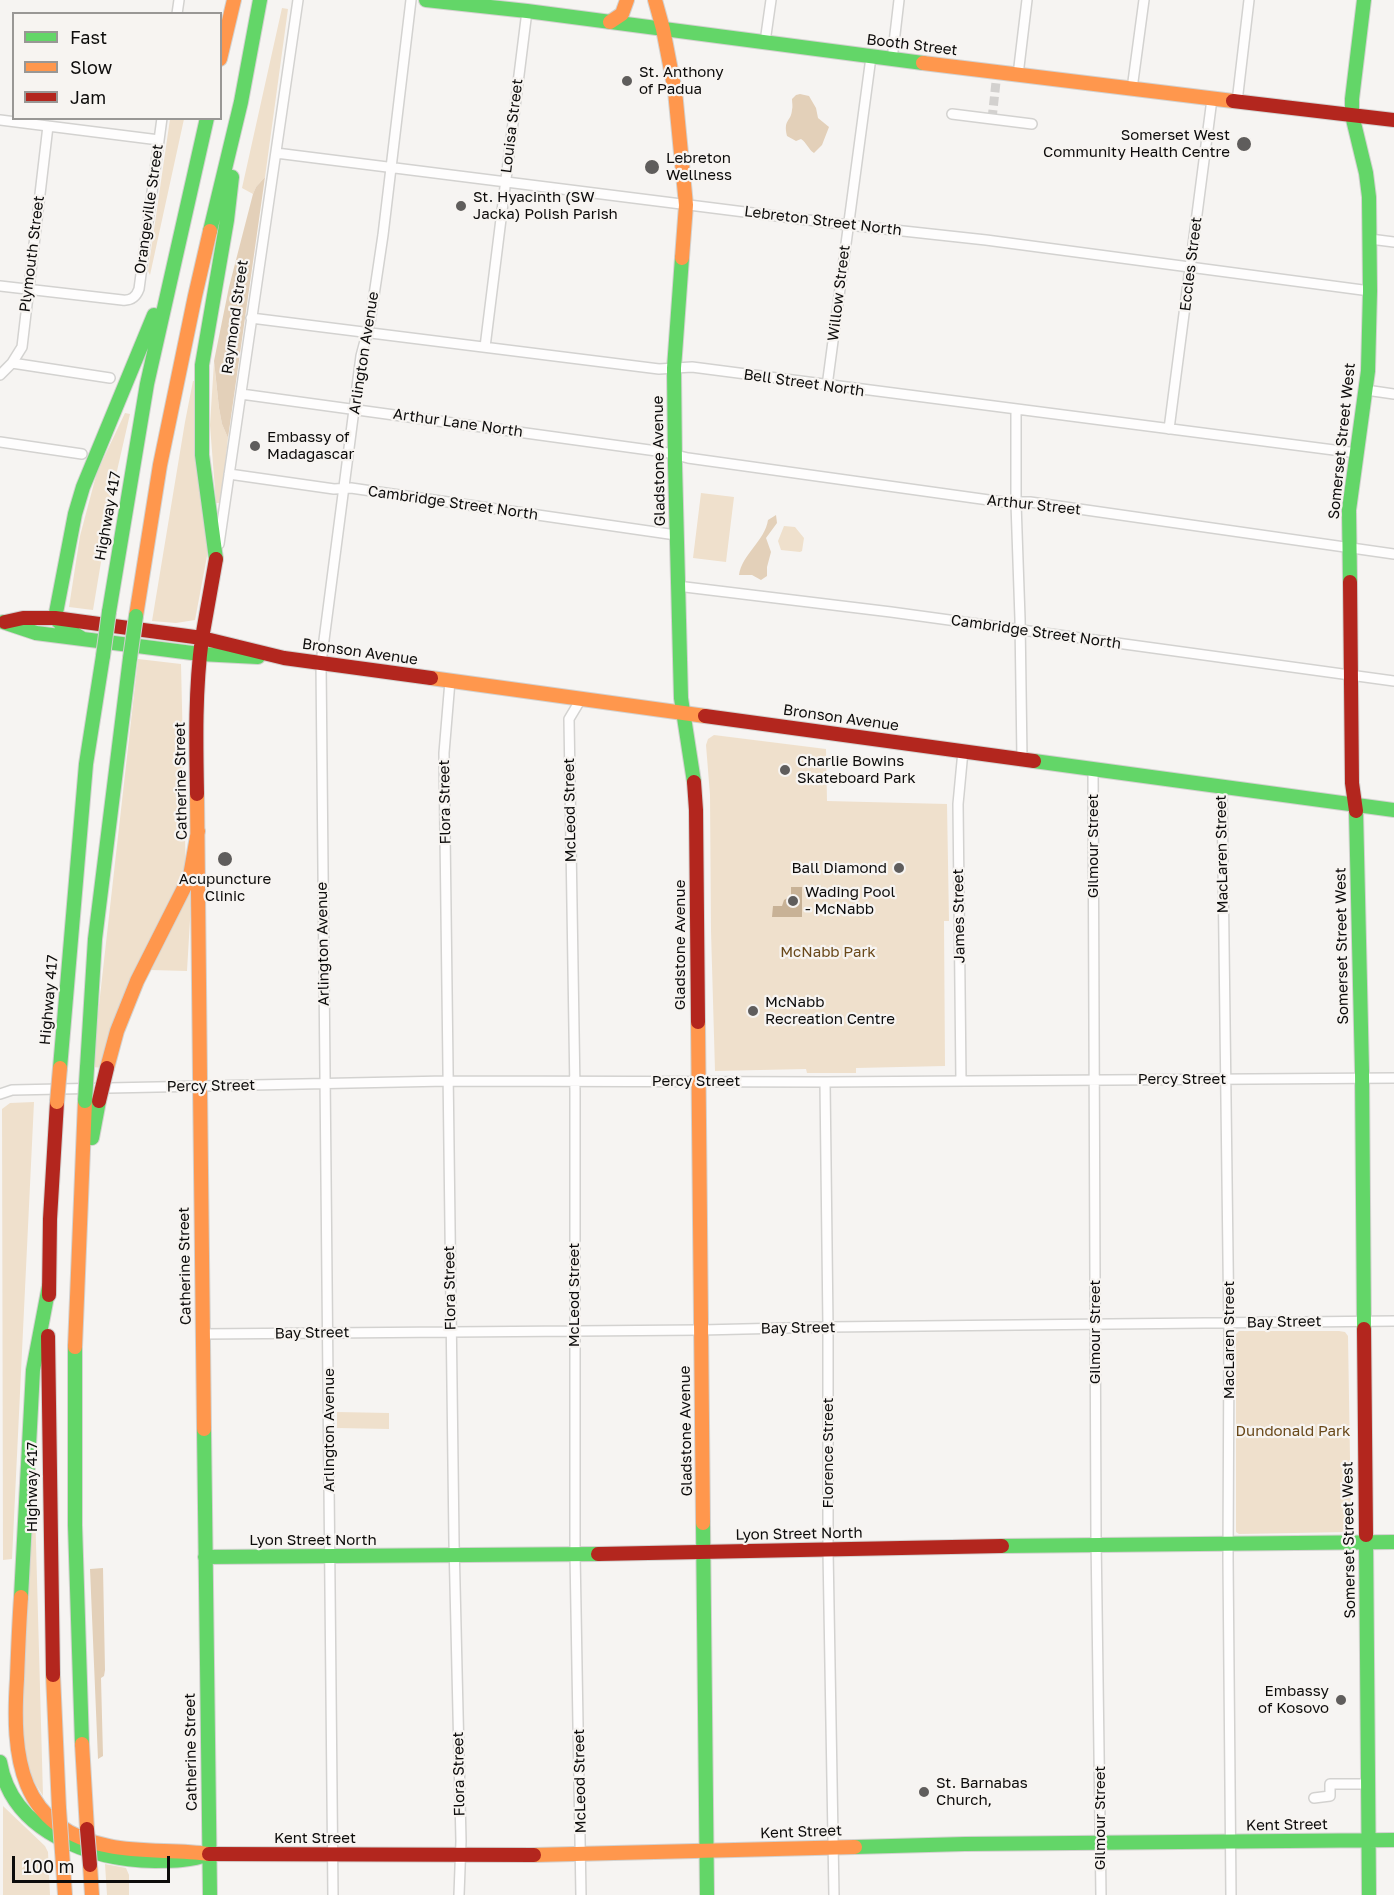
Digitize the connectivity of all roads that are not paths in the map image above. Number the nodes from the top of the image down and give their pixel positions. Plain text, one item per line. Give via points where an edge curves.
1 (234, 0) edge
2 (260, 0) edge
3 (298, 0) edge
4 (411, 0) edge
5 (426, 0) edge
6 (627, 0) edge
7 (655, 0) edge
8 (771, 0) edge
9 (899, 0) edge
10 (1027, 0) edge
11 (1144, 0) edge
12 (1250, 0) edge
13 (1364, 0) edge
14 (527, 11) junction
15 (610, 22) junction
16 (663, 29) junction
17 (765, 42) junction
18 (222, 51) edge
19 (871, 57) junction
20 (892, 60) junction
21 (1018, 75) junction
22 (1132, 89) junction
23 (1212, 99) junction
24 (241, 102) junction
25 (1237, 102) junction
26 (952, 114) dead end
27 (1352, 116) junction
28 (0, 120) edge
29 (162, 120) edge
30 (207, 120) edge
31 (1394, 120) edge
32 (1032, 124) dead end
33 (48, 126) junction
34 (159, 140) junction
35 (276, 153) junction
36 (390, 169) junction
37 (505, 182) junction
38 (686, 205) junction
39 (848, 225) junction
40 (1370, 239) junction
41 (1394, 242) edge
42 (175, 258) junction
43 (1189, 268) junction
44 (0, 286) edge
45 (28, 290) junction
46 (1371, 291) junction
47 (251, 318) junction
48 (367, 332) junction
49 (485, 347) junction
50 (12, 363) junction
51 (674, 368) junction
52 (0, 375) edge
53 (110, 378) dead end
54 (827, 386) junction
55 (1366, 390) junction
56 (241, 394) junction
57 (1394, 394) edge
58 (355, 409) junction
59 (1016, 410) junction
60 (1169, 429) junction
61 (0, 442) edge
62 (1357, 453) junction
63 (82, 454) dead end
64 (675, 454) junction
65 (230, 474) junction
66 (343, 489) junction
67 (1016, 503) junction
68 (676, 535) junction
69 (1349, 548) junction
70 (1394, 554) edge
71 (216, 559) junction
72 (677, 586) junction
73 (55, 618) junction
74 (2, 622) edge
75 (1020, 630) junction
76 (202, 638) junction
77 (83, 639) junction
78 (200, 654) junction
79 (284, 658) junction
80 (321, 663) junction
81 (1351, 676) junction
82 (450, 681) junction
83 (1394, 681) edge
84 (581, 699) junction
85 (682, 713) junction
86 (963, 752) junction
87 (1022, 759) junction
88 (1093, 768) junction
89 (1222, 786) junction
90 (1356, 804) junction
91 (1394, 810) edge
92 (198, 831) junction
93 (1362, 1078) junction
94 (1394, 1078) edge
95 (1094, 1079) junction
96 (1226, 1079) junction
97 (447, 1081) junction
98 (574, 1081) junction
99 (698, 1081) junction
100 (961, 1081) junction
101 (200, 1082) junction
102 (825, 1082) junction
103 (325, 1084) junction
104 (0, 1094) edge
105 (92, 1101) junction
106 (49, 1286) junction
107 (1394, 1320) edge
108 (1362, 1321) junction
109 (1229, 1323) junction
110 (1095, 1324) junction
111 (828, 1327) junction
112 (574, 1330) junction
113 (701, 1330) junction
114 (451, 1332) junction
115 (328, 1333) junction
116 (202, 1334) junction
117 (1365, 1542) junction
118 (1394, 1542) edge
119 (1097, 1544) junction
120 (1228, 1544) junction
121 (828, 1550) junction
122 (704, 1552) junction
123 (576, 1553) junction
124 (454, 1555) junction
125 (330, 1556) junction
126 (205, 1557) junction
127 (0, 1762) edge
128 (1367, 1784) junction
129 (1314, 1798) dead end
130 (1368, 1840) junction
131 (1394, 1840) edge
132 (1231, 1842) junction
133 (1101, 1844) junction
134 (835, 1848) junction
135 (707, 1851) junction
136 (209, 1854) junction
137 (332, 1855) junction
138 (460, 1855) junction
139 (581, 1855) junction
140 (65, 1895) edge
141 (92, 1895) edge
142 (210, 1895) edge
143 (333, 1895) edge
144 (459, 1895) edge
145 (581, 1895) edge
146 (707, 1895) edge
147 (834, 1895) edge
148 (1101, 1895) edge
149 (1231, 1895) edge
150 (1369, 1895) edge

1 - 18 main road
2 - 24 main road
3 - 35 street, Raymond Street
4 - 36 street, Arlington Avenue
5 - 14 main road, Booth Street
6 - 15 main road via 619,18
7 - 16 main road, Gladstone Avenue
8 - 17 street
9 - 20 street
10 - 21 street
11 - 22 street
12 - 25 street
13 - 27 main road, Somerset Street West
14 - 15 main road, Booth Street
14 - 37 street, Louisa Street
15 - 16 main road, Booth Street
16 - 17 main road, Booth Street
16 - 38 main road, Gladstone Avenue via 675,91
17 - 19 main road, Booth Street
19 - 20 main road, Booth Street
19 - 39 street, Willow Street
20 - 21 main road, Booth Street
21 - 22 main road, Booth Street
22 - 23 main road, Booth Street
23 - 25 main road, Booth Street
23 - 43 street, Eccles Street
24 - 71 main road via 227,220 202,365 202,455
24 - 105 main road, bridge via 190,318 160,465 136,616 95,939 87,1068
25 - 27 main road, Booth Street
26 - 32 street
27 - 31 main road, Booth Street
27 - 40 main road, Somerset Street West via 1367,184
28 - 33 street
29 - 34 street, Orangeville Street
30 - 42 main road, Highway 417
33 - 34 street
33 - 45 street, Plymouth Street
34 - 45 street, Orangeville Street via 138,293 122,300
35 - 36 street, Lebreton Street North
35 - 47 street, Raymond Street
36 - 37 street, Lebreton Street North
36 - 48 street, Arlington Avenue
37 - 38 street, Lebreton Street North
37 - 49 street, Louisa Street
38 - 39 street, Lebreton Street North
38 - 51 main road, Gladstone Avenue
39 - 43 street, Lebreton Street North
39 - 54 street, Willow Street
40 - 41 street
40 - 46 main road, Somerset Street West
42 - 73 main road via 83,487
42 - 106 main road, Highway 417, bridge via 147,384 86,764 57,1102
43 - 46 street, Lebreton Street North
43 - 60 street, Eccles Street
44 - 45 street
45 - 50 street, Plymouth Street via 22,347
46 - 55 main road, Somerset Street West
47 - 48 street, Bell Street North
47 - 56 street, Raymond Street
48 - 49 street, Bell Street North
48 - 58 street, Arlington Avenue
49 - 51 street, Bell Street North
50 - 52 street, Plymouth Street
50 - 53 street
51 - 54 street, Bell Street North
51 - 64 main road, Gladstone Avenue
54 - 59 street, Bell Street North
55 - 57 street
55 - 62 main road, Somerset Street West
56 - 58 street, Arthur Lane North
56 - 65 street, Raymond Street
58 - 64 street, Arthur Lane North
58 - 66 street, Arlington Avenue
59 - 60 street, Bell Street North
59 - 67 street
60 - 62 street, Bell Street North
61 - 63 street
62 - 69 main road, Somerset Street West
64 - 67 street, Arthur Street
64 - 68 main road, Gladstone Avenue
65 - 66 street, Cambridge Street North
65 - 71 street, Raymond Street
66 - 68 street, Cambridge Street North
66 - 80 street, Arlington Avenue
67 - 69 street, Arthur Street
67 - 75 street
68 - 72 main road, Gladstone Avenue
69 - 70 street, Arthur Street
69 - 81 main road, Somerset Street West
71 - 76 main road, Raymond Street
72 - 75 street, Cambridge Street North
72 - 85 main road, Gladstone Avenue
73 - 74 main road, Bronson Avenue
73 - 76 main road, Bronson Avenue
73 - 77 main road
74 - 77 main road, Bronson Avenue via 36,633
75 - 81 street, Cambridge Street North
75 - 87 street
76 - 78 main road, Catherine Street
76 - 79 main road, Bronson Avenue
77 - 78 main road, Bronson Avenue
78 - 79 main road, Bronson Avenue
78 - 92 main road, Catherine Street via 196,714
79 - 80 main road, Bronson Avenue
80 - 82 main road, Bronson Avenue
80 - 103 street, Arlington Avenue
81 - 83 street, Cambridge Street North
81 - 90 main road, Somerset Street West via 1352,783
82 - 84 main road, Bronson Avenue
82 - 97 street, Flora Street via 444,753
84 - 85 main road, Bronson Avenue
84 - 98 street, McLeod Street via 569,719
85 - 86 main road, Bronson Avenue
85 - 99 main road, Gladstone Avenue via 695,793
86 - 87 main road, Bronson Avenue
86 - 100 street, James Street via 958,804
87 - 88 main road, Bronson Avenue
88 - 89 main road, Bronson Avenue
88 - 95 street, Gilmour Street
89 - 90 main road, Bronson Avenue
89 - 96 street, MacLaren Street
90 - 91 main road, Bronson Avenue
90 - 93 main road, Somerset Street West
92 - 101 main road, Catherine Street
92 - 105 main road, bridge via 190,876 137,981 117,1031 108,1068
93 - 94 street, Percy Street
93 - 96 street, Percy Street
93 - 108 main road, Somerset Street West
95 - 96 street, Percy Street
95 - 100 street, Percy Street
95 - 110 street, Gilmour Street
96 - 109 street, MacLaren Street
97 - 98 street, Percy Street
97 - 103 street, Percy Street
97 - 114 street, Flora Street
98 - 99 street, Percy Street
98 - 112 street, McLeod Street
99 - 102 street, Percy Street
99 - 113 main road, Gladstone Avenue
100 - 102 street, Percy Street
101 - 103 street, Percy Street
101 - 104 street, Percy Street via 12,1090
101 - 116 main road, Catherine Street
102 - 111 street, Florence Street
103 - 115 street, Arlington Avenue
105 - 141 main road, bridge via 76,1286 74,1425 78,1677
106 - 136 main road via 33,1370 15,1708 19,1765 29,1791 45,1813 82,1839 125,1849
106 - 140 main road, Highway 417, bridge via 48,1528
107 - 108 street, Bay Street
108 - 109 street, Bay Street
108 - 117 main road, Somerset Street West
109 - 110 street, Bay Street
109 - 120 street, MacLaren Street
110 - 111 street, Bay Street
110 - 119 street, Gilmour Street
111 - 113 street, Bay Street
111 - 121 street, Florence Street
112 - 113 street, Bay Street
112 - 114 street, Bay Street
112 - 123 street, McLeod Street
113 - 122 main road, Gladstone Avenue
114 - 115 street, Bay Street
114 - 124 street, Flora Street
115 - 116 street, Bay Street
115 - 125 street, Arlington Avenue
116 - 126 main road, Catherine Street
117 - 118 main road, Lyon Street North
117 - 120 main road, Lyon Street North
117 - 128 main road, Somerset Street West
119 - 120 main road, Lyon Street North
119 - 121 main road, Lyon Street North
119 - 133 street, Gilmour Street
120 - 132 street, MacLaren Street
121 - 122 main road, Lyon Street North
121 - 134 street, Florence Street
122 - 123 main road, Lyon Street North
122 - 135 main road, Gladstone Avenue
123 - 124 main road, Lyon Street North
123 - 139 street, McLeod Street
124 - 125 main road, Lyon Street North
124 - 138 street, Flora Street
125 - 126 main road, Lyon Street North
125 - 137 street, Arlington Avenue
126 - 136 main road, Catherine Street
127 - 136 main road via 2,1777 22,1808 50,1833 73,1846 140,1860 190,1861
128 - 129 street via 1330,1784 1330,1797
128 - 130 main road, Somerset Street West
130 - 131 main road, Kent Street
130 - 132 main road, Kent Street
130 - 150 main road, Somerset Street West
132 - 133 main road, Kent Street
132 - 149 street, MacLaren Street
133 - 134 main road, Kent Street
133 - 148 street, Gilmour Street
134 - 135 main road, Kent Street
134 - 147 street, Florence Street
135 - 139 main road, Kent Street
135 - 146 main road, Gladstone Avenue
136 - 137 main road, Kent Street
136 - 142 main road, Catherine Street
137 - 138 main road, Kent Street
137 - 143 street, Arlington Avenue
138 - 139 main road, Kent Street
138 - 144 street, Flora Street
139 - 145 street, McLeod Street

